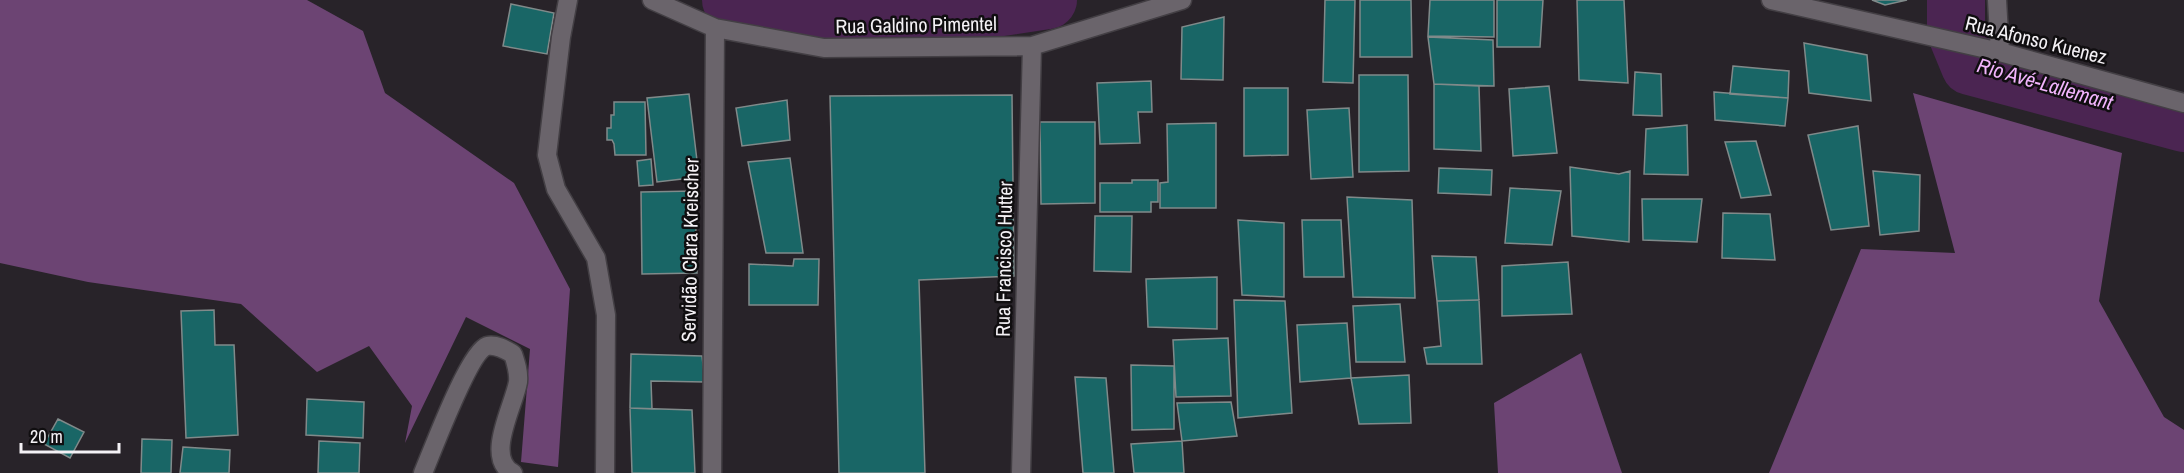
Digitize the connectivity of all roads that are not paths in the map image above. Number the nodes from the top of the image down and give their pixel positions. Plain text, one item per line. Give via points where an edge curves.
1 (568, 0) edge
2 (652, 0) edge
3 (1182, 0) edge
4 (1772, 0) edge
5 (1997, 0) edge
6 (715, 28) junction
7 (1032, 46) junction
8 (2000, 52) junction
9 (2184, 103) edge
10 (423, 473) edge
11 (513, 473) edge
12 (605, 473) edge
13 (712, 473) edge
14 (1021, 473) edge

1 - 12 street via 547,155 556,189 596,258 606,315
2 - 6 street, Rua Galdino Pimentel
3 - 7 street, Rua Galdino Pimentel
4 - 8 street, Rua Afonso Kuenez
5 - 8 street
6 - 7 street, Rua Galdino Pimentel via 824,48
6 - 13 street, Servidão Clara Kreischer
7 - 14 street, Rua Francisco Hutter
8 - 9 street, Rua Afonso Kuenez
10 - 11 street via 464,376 480,351 487,346 500,346 513,354 518,368 500,444 500,458

